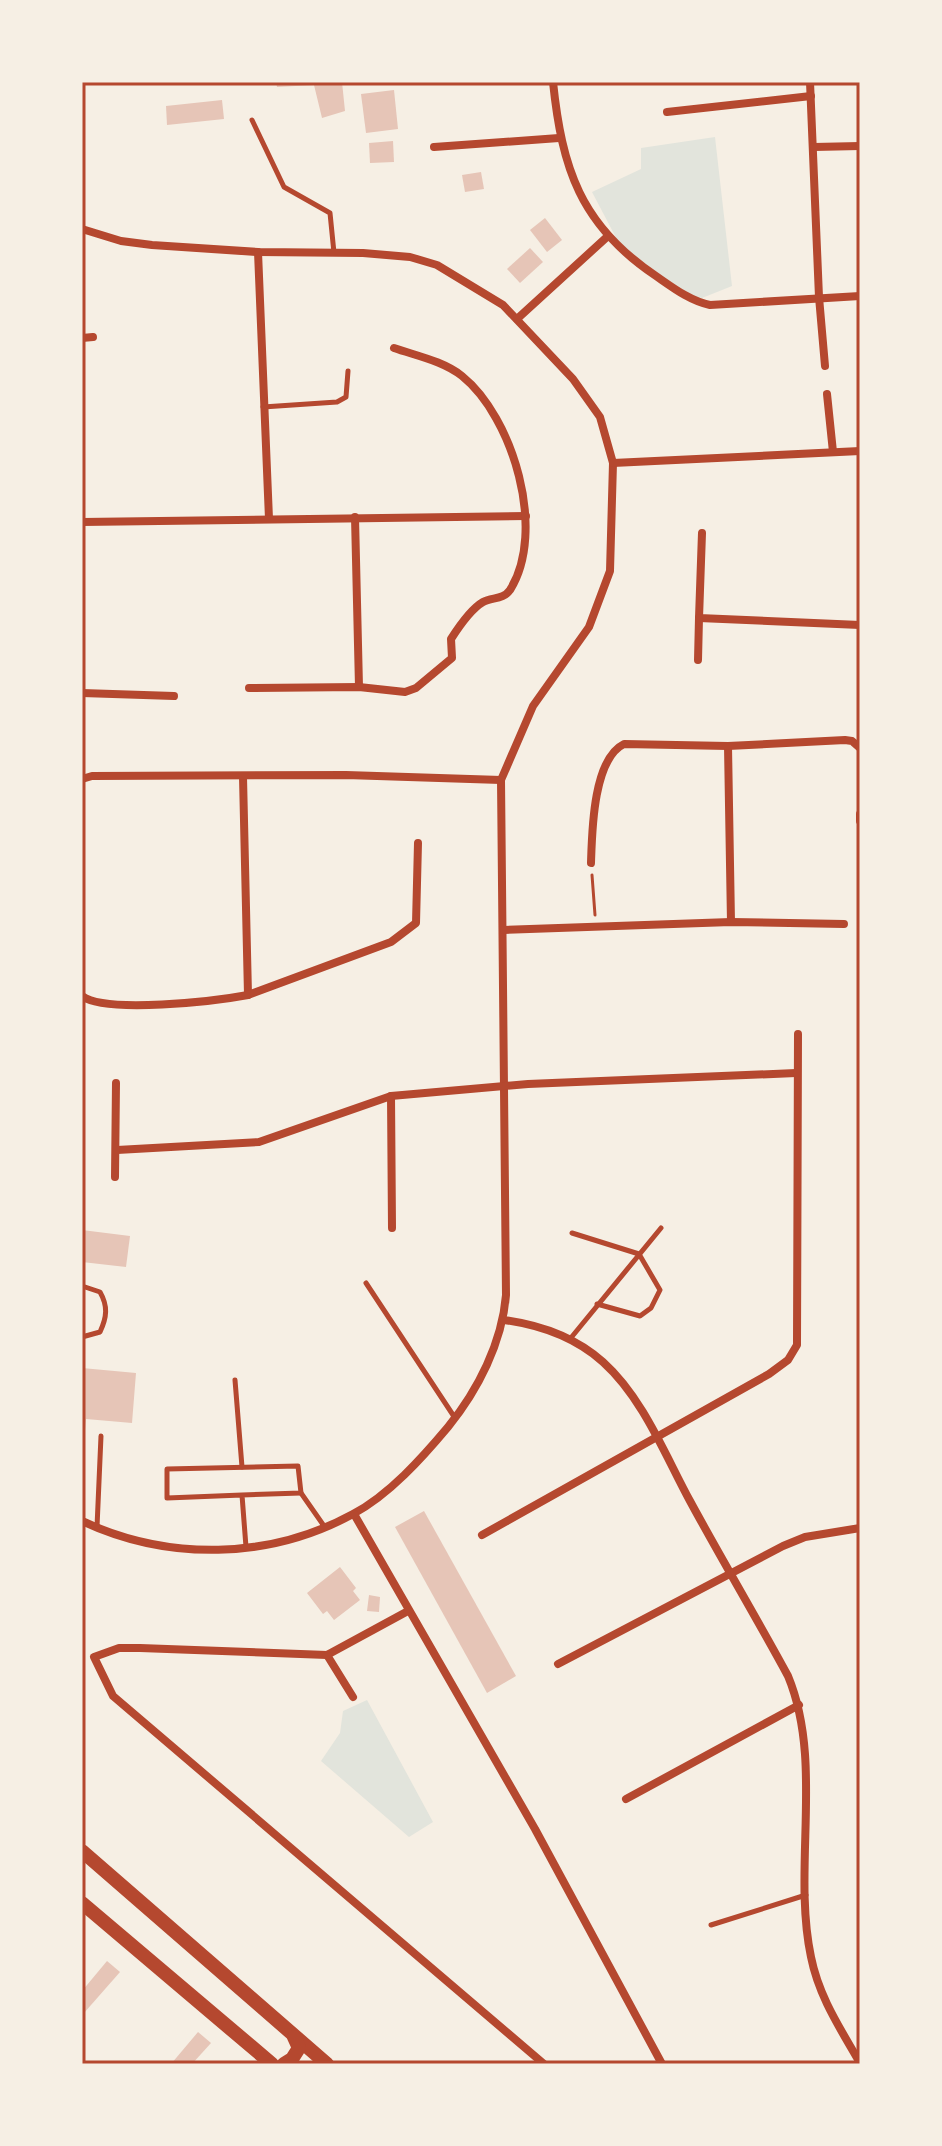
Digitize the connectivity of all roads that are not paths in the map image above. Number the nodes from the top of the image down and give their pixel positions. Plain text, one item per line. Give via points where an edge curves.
1 (553, 82) edge
2 (810, 82) edge
3 (811, 96) junction
4 (667, 112) dead end
5 (252, 120) dead end
6 (559, 138) junction
7 (860, 146) edge
8 (434, 147) dead end
9 (814, 147) junction
10 (82, 229) edge
11 (608, 236) junction
12 (258, 252) junction
13 (334, 253) junction
14 (860, 296) edge
15 (819, 297) junction
16 (517, 319) junction
17 (93, 337) dead end
18 (82, 338) edge
19 (394, 348) dead end
20 (825, 366) dead end
21 (348, 371) dead end
22 (827, 394) dead end
23 (263, 407) junction
24 (860, 451) edge
25 (833, 452) junction
26 (613, 463) junction
27 (526, 516) junction
28 (355, 517) junction
29 (269, 519) junction
30 (82, 522) edge
31 (702, 533) dead end
32 (699, 618) junction
33 (860, 625) edge
34 (698, 660) dead end
35 (359, 687) junction
36 (249, 688) dead end
37 (82, 693) edge
38 (174, 696) dead end
39 (728, 746) junction
40 (860, 748) edge
41 (243, 777) junction
42 (82, 779) edge
43 (501, 780) junction
44 (860, 814) edge
45 (860, 821) edge
46 (418, 843) dead end
47 (591, 863) road end
48 (731, 922) junction
49 (844, 924) dead end
50 (504, 930) junction
51 (248, 995) junction
52 (82, 996) edge
53 (798, 1034) dead end
54 (796, 1073) junction
55 (116, 1083) dead end
56 (504, 1089) junction
57 (391, 1096) junction
58 (117, 1150) junction
59 (115, 1177) dead end
60 (392, 1228) dead end
61 (661, 1228) dead end
62 (572, 1233) dead end
63 (639, 1254) junction
64 (366, 1283) dead end
65 (82, 1286) edge
66 (597, 1304) junction
67 (504, 1320) junction
68 (82, 1337) edge
69 (569, 1339) junction
70 (235, 1380) dead end
71 (455, 1418) junction
72 (101, 1436) dead end
73 (657, 1437) junction
74 (242, 1467) junction
75 (301, 1493) junction
76 (242, 1495) junction
77 (354, 1514) junction
78 (82, 1521) edge
79 (324, 1526) junction
80 (97, 1528) junction
81 (860, 1528) edge
82 (482, 1535) dead end
83 (246, 1548) junction
84 (731, 1572) junction
85 (408, 1611) junction
86 (82, 1651) edge
87 (327, 1655) junction
88 (94, 1657) junction
89 (558, 1664) dead end
90 (353, 1697) dead end
91 (799, 1705) junction
92 (626, 1799) dead end
93 (82, 1851) edge
94 (807, 1895) junction
95 (82, 1903) edge
96 (711, 1925) dead end
97 (292, 2033) junction
98 (860, 2063) edge
99 (272, 2064) edge
100 (284, 2064) edge
101 (327, 2064) edge
102 (544, 2064) edge
103 (662, 2064) edge

1 - 6 street
2 - 3 street
3 - 4 street
3 - 9 street
5 - 13 lane via 284,187 330,213
6 - 8 street
6 - 11 street via 578,192
7 - 9 street
9 - 15 street
10 - 12 street via 121,241
11 - 15 street via 645,269 705,304
11 - 16 street
12 - 13 street
12 - 23 street
13 - 16 street via 410,257 437,265 482,290
14 - 15 street
15 - 20 street
16 - 26 street via 600,417
17 - 18 street
19 - 27 street via 445,365 490,407 510,450
21 - 23 lane via 346,397 337,402
22 - 25 street
23 - 29 street
24 - 25 street
25 - 26 street
26 - 43 street via 613,544 603,595 589,627 533,706
27 - 28 street
27 - 35 street via 511,588 478,605 451,639 452,658 405,692
28 - 29 street
28 - 35 street
29 - 30 street
31 - 32 street
32 - 33 street
32 - 34 street
35 - 36 street
37 - 38 street
39 - 40 street via 845,740
39 - 47 street via 617,747 604,764
39 - 48 street
41 - 42 street
41 - 43 street
41 - 51 street
43 - 50 street
44 - 45 street
46 - 51 street via 418,908 416,923 407,933
48 - 49 street
48 - 50 street
50 - 56 street
51 - 52 street via 101,1004
53 - 54 street
54 - 56 street
54 - 73 street via 797,1345 769,1374
55 - 58 street
56 - 57 street
56 - 67 street
57 - 58 street via 259,1142
57 - 60 street
58 - 59 street
61 - 63 lane
62 - 63 lane
63 - 66 lane
63 - 66 lane via 659,1283 651,1308 640,1316
64 - 71 lane
65 - 68 lane via 100,1292 106,1302 100,1332
66 - 69 lane
67 - 69 street via 543,1327
67 - 71 street via 481,1376
69 - 73 street via 613,1373
70 - 74 lane
71 - 77 street via 417,1461
72 - 80 lane
73 - 82 street
73 - 84 street
74 - 75 lane via 298,1466
74 - 76 lane via 167,1469 167,1498
75 - 76 lane
75 - 79 lane
76 - 83 lane
77 - 79 street
77 - 85 street
78 - 80 street
79 - 83 street
80 - 83 street via 187,1551
81 - 84 street via 805,1537
84 - 89 street
84 - 91 street
85 - 87 street
85 - 103 street via 535,1829
86 - 88 street
87 - 88 street via 119,1648
87 - 90 street
88 - 102 street via 113,1696
91 - 92 street
91 - 94 street
93 - 97 main road
94 - 96 lane
94 - 98 street via 815,1975 835,2023
95 - 99 main road
97 - 100 main road via 299,2048
97 - 101 main road

